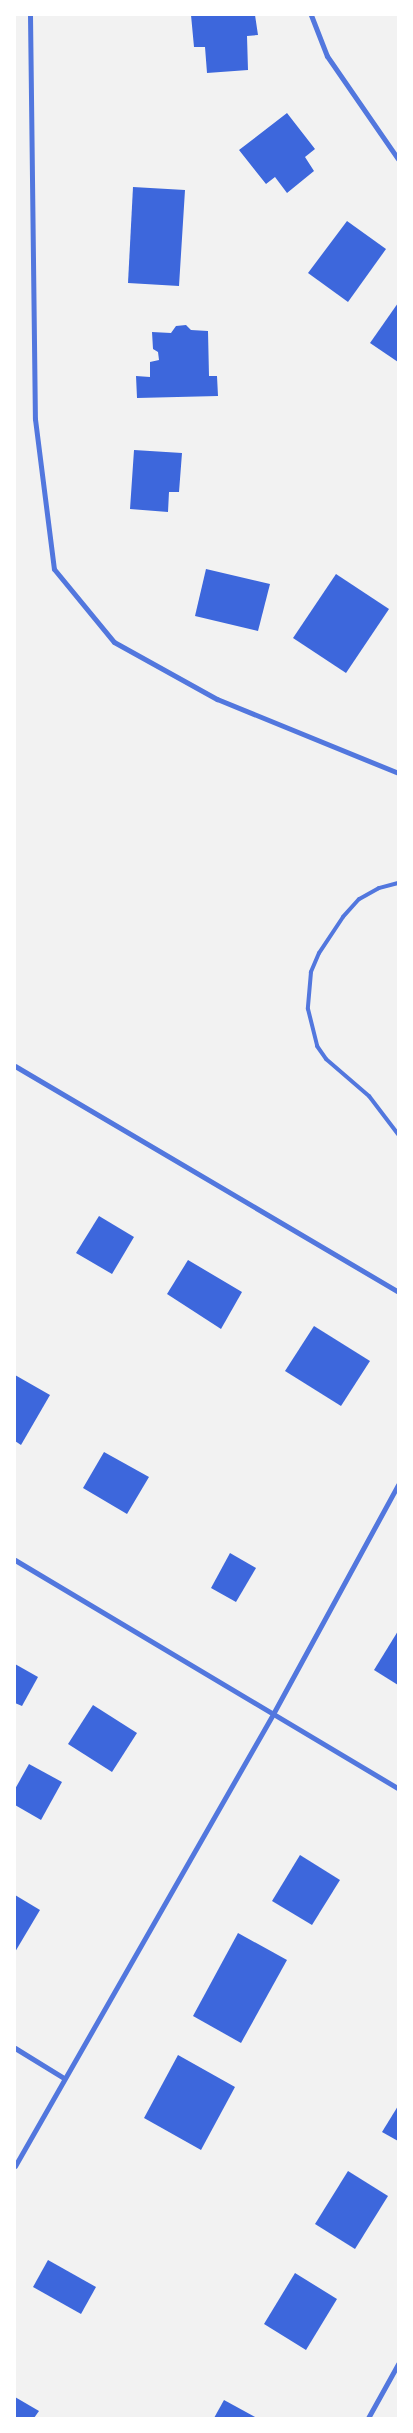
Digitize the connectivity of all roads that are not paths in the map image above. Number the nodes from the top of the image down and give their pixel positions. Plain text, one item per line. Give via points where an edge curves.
1 (30, 15) edge
2 (311, 15) edge
3 (398, 159) edge
4 (398, 773) edge
5 (398, 883) edge
6 (15, 1066) edge
7 (398, 1134) edge
8 (398, 1292) edge
9 (398, 1485) edge
10 (15, 1560) edge
11 (273, 1714) junction
12 (398, 1788) edge
13 (15, 2048) edge
14 (64, 2078) junction
15 (15, 2166) edge
16 (398, 2364) edge
17 (368, 2418) edge

1 - 4 street via 34,419 54,569 114,642 217,699
2 - 3 street via 327,56
5 - 7 lane via 379,888 359,899 339,923 311,972 308,1009 317,1046 326,1059 369,1096
6 - 8 street
9 - 11 street
10 - 11 street
11 - 12 street
11 - 14 street
13 - 14 street
14 - 15 street
16 - 17 street

